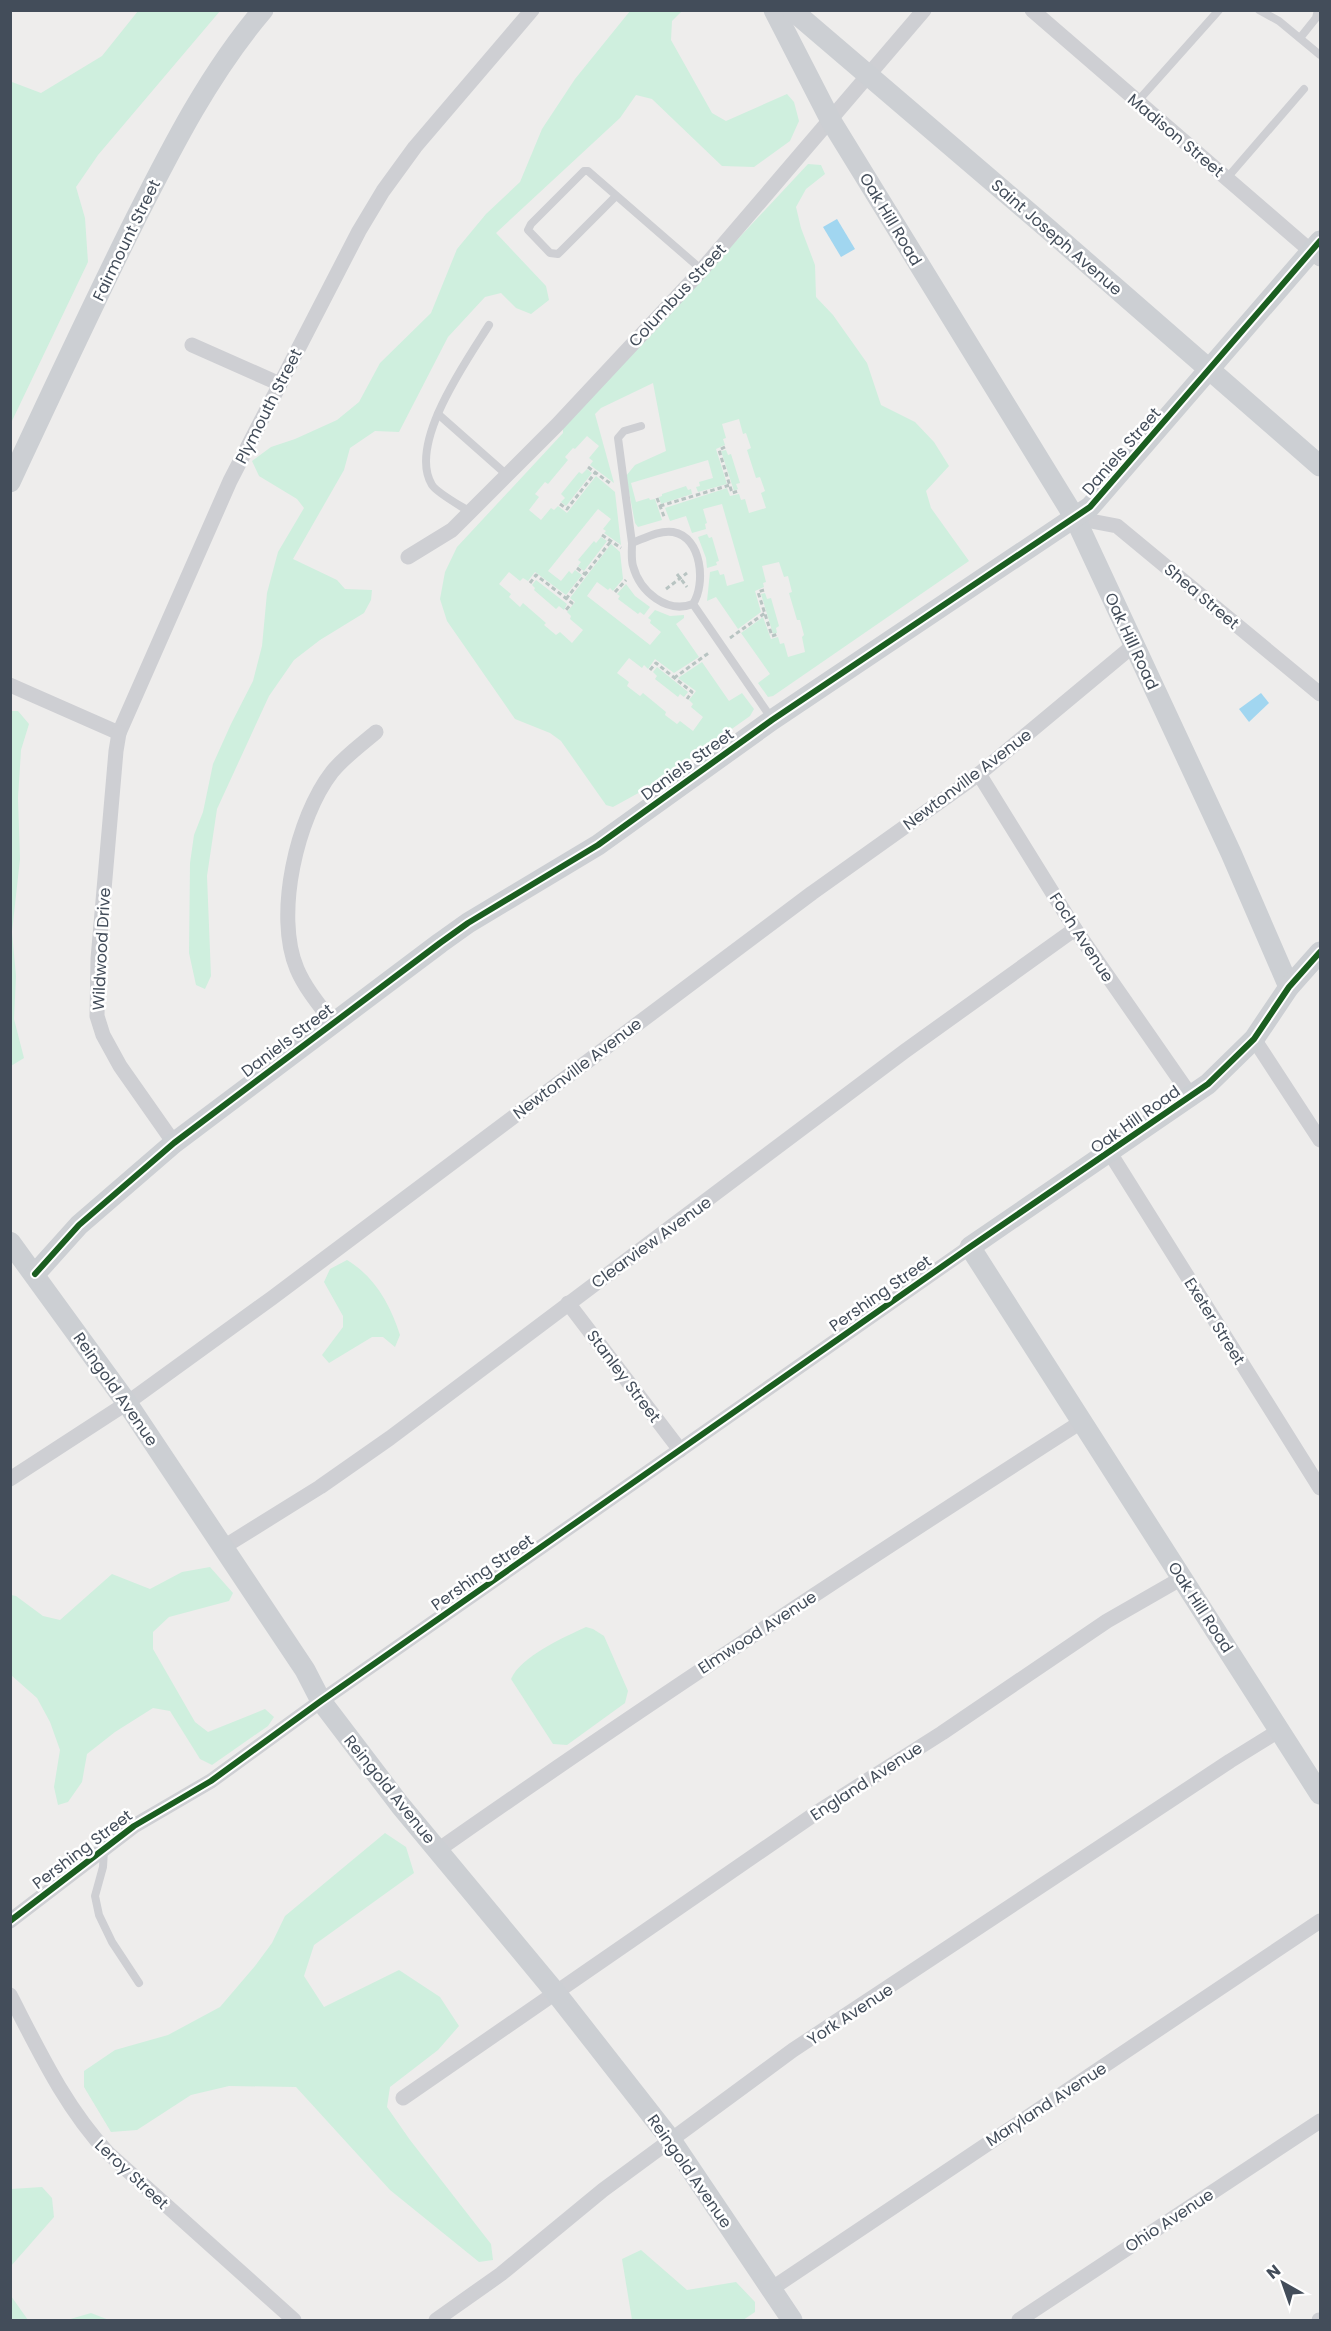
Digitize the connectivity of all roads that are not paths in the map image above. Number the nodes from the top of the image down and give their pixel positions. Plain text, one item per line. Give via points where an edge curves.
1 (263, 10) edge
2 (531, 10) edge
3 (774, 10) edge
4 (792, 10) edge
5 (924, 10) edge
6 (1032, 10) edge
7 (1219, 10) edge
8 (1258, 10) edge
9 (1317, 10) edge
10 (1300, 38) junction
11 (1320, 55) edge
12 (870, 76) junction
13 (1304, 89) dead end
14 (1137, 102) junction
15 (831, 121) junction
16 (1227, 178) junction
17 (616, 196) junction
18 (1318, 250) edge
19 (702, 270) junction
20 (489, 325) dead end
21 (192, 345) dead end
22 (1209, 370) junction
23 (280, 384) junction
24 (438, 414) junction
25 (641, 426) dead end
26 (1320, 466) edge
27 (507, 475) junction
28 (10, 482) edge
29 (470, 512) junction
30 (1075, 518) junction
31 (632, 543) junction
32 (408, 557) dead end
33 (693, 604) junction
34 (1134, 645) junction
35 (10, 685) edge
36 (1320, 694) edge
37 (772, 720) junction
38 (376, 732) dead end
39 (119, 733) junction
40 (979, 774) junction
41 (1075, 929) junction
42 (1320, 952) edge
43 (1289, 987) junction
44 (333, 1023) junction
45 (1254, 1039) junction
46 (1191, 1096) junction
47 (1320, 1140) edge
48 (174, 1143) junction
49 (1110, 1153) junction
50 (10, 1242) edge
51 (970, 1247) junction
52 (35, 1274) junction
53 (568, 1303) junction
54 (126, 1402) junction
55 (1081, 1422) junction
56 (680, 1449) junction
57 (10, 1479) edge
58 (1320, 1488) edge
59 (222, 1548) junction
60 (1182, 1578) junction
61 (321, 1701) junction
62 (1280, 1730) junction
63 (1320, 1794) edge
64 (104, 1849) junction
65 (438, 1850) junction
66 (10, 1921) edge
67 (1320, 1921) edge
68 (139, 1983) dead end
69 (556, 1993) junction
70 (10, 1995) edge
71 (403, 2098) dead end
72 (1320, 2121) edge
73 (671, 2140) junction
74 (771, 2289) junction
75 (294, 2320) edge
76 (436, 2320) edge
77 (792, 2320) edge
78 (1019, 2320) edge

1 - 28 street, Fairmount Street via 170,150
2 - 23 street, Plymouth Street via 415,147 383,191
3 - 15 street, Oak Hill Road
4 - 12 street, Saint Joseph Avenue
5 - 12 street, Columbus Street
6 - 14 street, Madison Street
7 - 14 lane
8 - 10 lane
9 - 10 lane via 1316,18
10 - 11 lane
12 - 15 street, Columbus Street
12 - 22 street, Saint Joseph Avenue
13 - 16 lane
14 - 16 street, Madison Street
15 - 19 street, Columbus Street
15 - 30 street, Oak Hill Road
16 - 18 street, Madison Street
17 - 17 lane via 584,171 528,230 550,253 558,254
17 - 19 lane
18 - 22 street, Daniels Street
19 - 27 street, Columbus Street
20 - 24 lane via 449,387
21 - 23 street
22 - 26 street, Saint Joseph Avenue
22 - 30 street, Daniels Street via 1102,495
23 - 39 street, Plymouth Street via 230,481
24 - 27 lane
24 - 29 lane via 424,461 432,486
25 - 31 lane via 624,431 618,438
27 - 29 street, Columbus Street
29 - 32 street, Columbus Street via 452,530
30 - 34 street, Oak Hill Road
30 - 36 street, Shea Street via 1117,525
30 - 37 street, Daniels Street
31 - 33 lane via 636,574 654,597 675,608
31 - 33 lane via 669,532 686,539 699,566 699,591
33 - 37 lane
34 - 40 street, Newtonville Avenue
34 - 43 street, Oak Hill Road
35 - 39 street
37 - 44 street, Daniels Street via 598,845 468,923
38 - 44 street via 336,767 318,793 302,828 294,865 288,915 293,956 303,981
39 - 48 street, Wildwood Drive via 98,959 97,1016 120,1066
40 - 41 street, Foch Avenue
40 - 54 street, Newtonville Avenue via 812,893 272,1298
41 - 46 street, Foch Avenue
41 - 53 street, Clearview Avenue
42 - 43 street
43 - 45 street, Oak Hill Road
44 - 48 street, Daniels Street
45 - 46 street, Oak Hill Road
45 - 47 street
46 - 49 street, Oak Hill Road
48 - 52 street, Daniels Street via 79,1225
49 - 51 street, Oak Hill Road
49 - 58 street, Exeter Street
50 - 52 street, Reingold Avenue
51 - 55 street, Oak Hill Road
51 - 56 street, Pershing Street
52 - 54 street, Reingold Avenue
53 - 56 street, Stanley Street
53 - 59 street, Clearview Avenue via 390,1438
54 - 57 street, Newtonville Avenue
54 - 59 street, Reingold Avenue
55 - 60 street, Oak Hill Road
55 - 65 street, Elmwood Avenue via 709,1664
56 - 61 street, Pershing Street
59 - 61 street, Reingold Avenue via 305,1670
60 - 62 street, Oak Hill Road
60 - 69 street, England Avenue via 1107,1621 819,1811
61 - 64 street, Pershing Street via 211,1781 158,1810
61 - 65 street, Reingold Avenue
62 - 63 street, Oak Hill Road
62 - 73 street, York Avenue via 793,2050
64 - 66 street, Pershing Street
64 - 68 lane via 95,1896 99,1915
65 - 69 street, Reingold Avenue
67 - 74 street, Maryland Avenue
69 - 71 street, England Avenue
69 - 73 street, Reingold Avenue
70 - 75 street, Leroy Street via 59,2089 91,2134
72 - 78 street, Ohio Avenue
73 - 74 street, Reingold Avenue
73 - 76 street, York Avenue via 501,2274
74 - 77 street, Reingold Avenue

